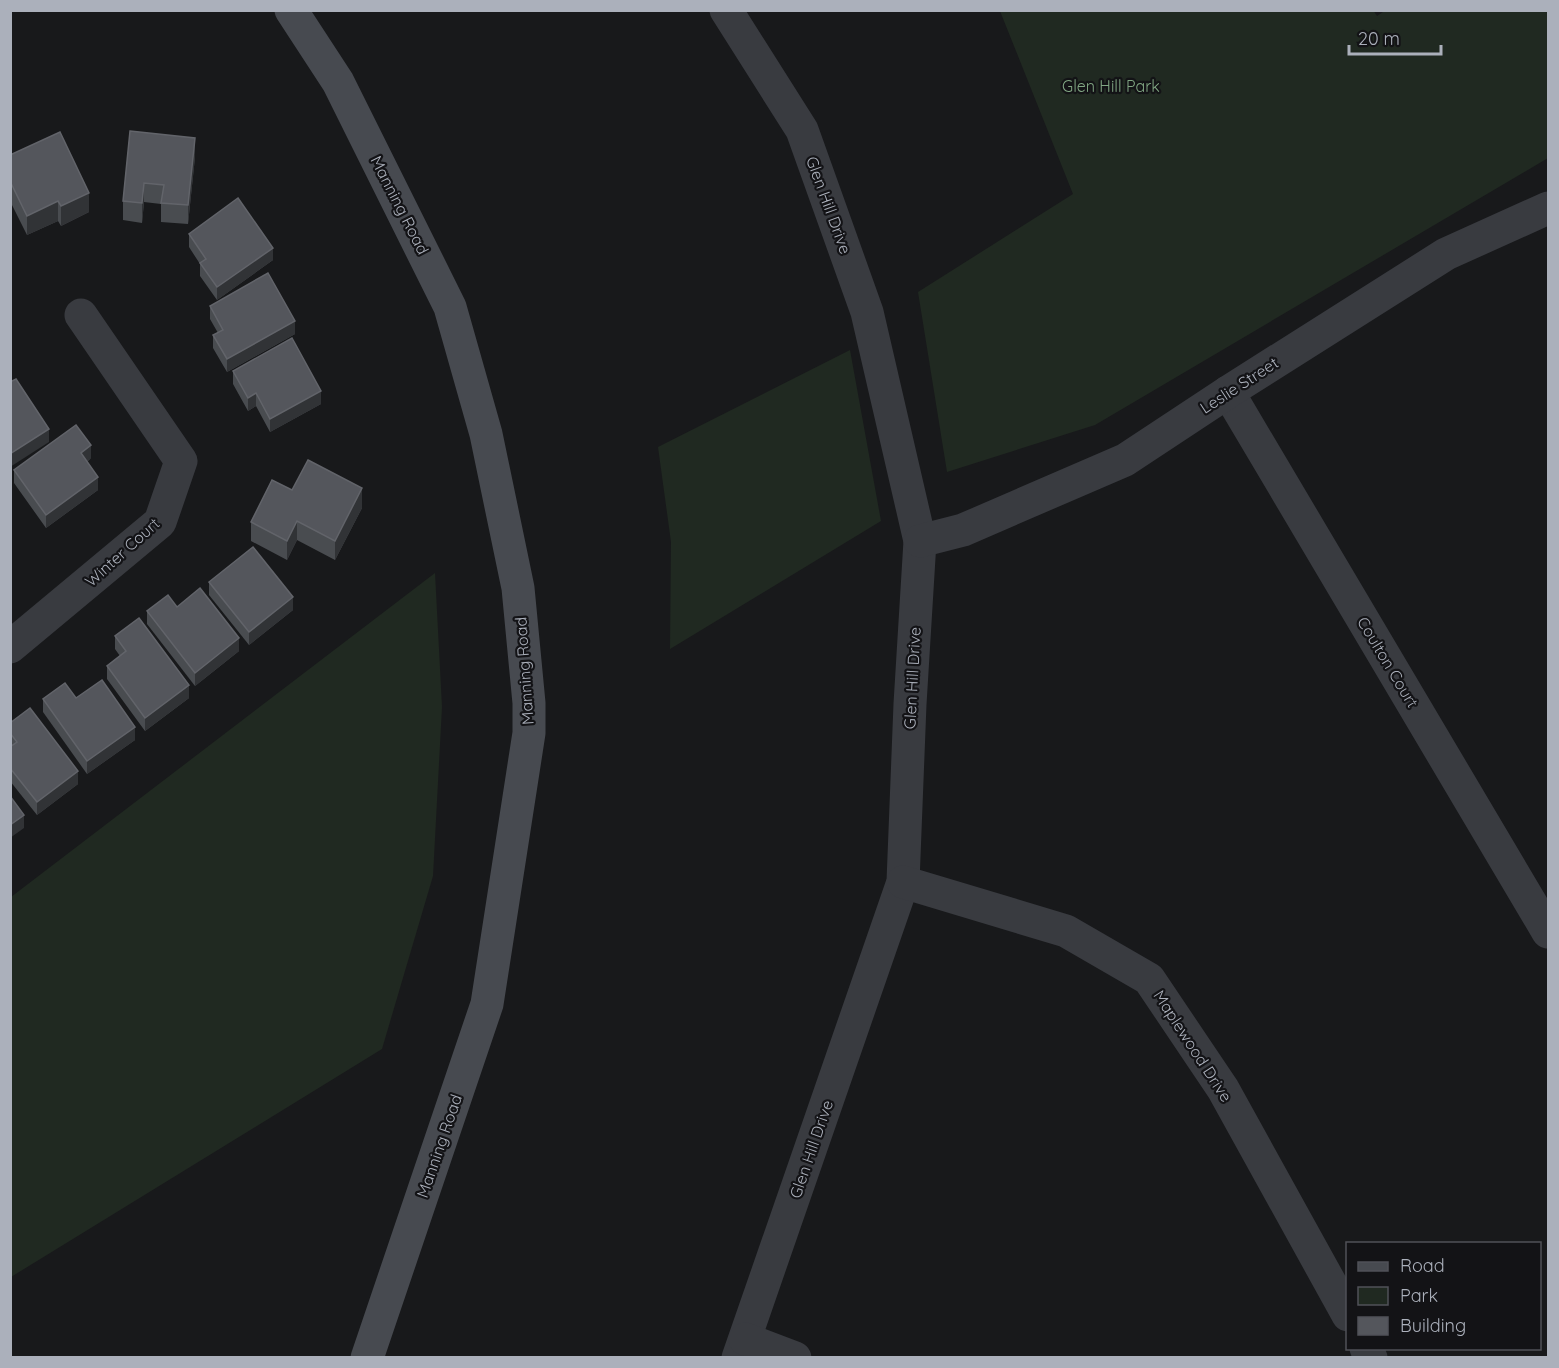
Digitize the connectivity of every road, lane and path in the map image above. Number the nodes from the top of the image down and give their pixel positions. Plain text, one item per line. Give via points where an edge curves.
1 (291, 10) edge
2 (726, 10) edge
3 (1548, 208) edge
4 (81, 315) dead end
5 (1228, 392) junction
6 (920, 541) junction
7 (10, 647) edge
8 (903, 882) junction
9 (1548, 932) edge
10 (1346, 1313) edge
11 (741, 1348) edge
12 (367, 1358) edge
13 (795, 1358) edge

1 - 12 main road, Manning Road via 338,82 450,307 486,434 518,588 529,703 529,733 487,1004
2 - 6 street, Glen Hill Drive via 802,130 867,312
3 - 5 street, Leslie Street via 1446,254
4 - 7 street, Winter Court via 181,461 160,522
5 - 6 street, Leslie Street via 1125,460 963,530
5 - 9 street, Coulton Court
6 - 8 street, Glen Hill Drive
8 - 10 street, Maplewood Drive via 1066,931 1149,979 1223,1089
8 - 11 street, Glen Hill Drive
11 - 13 street

